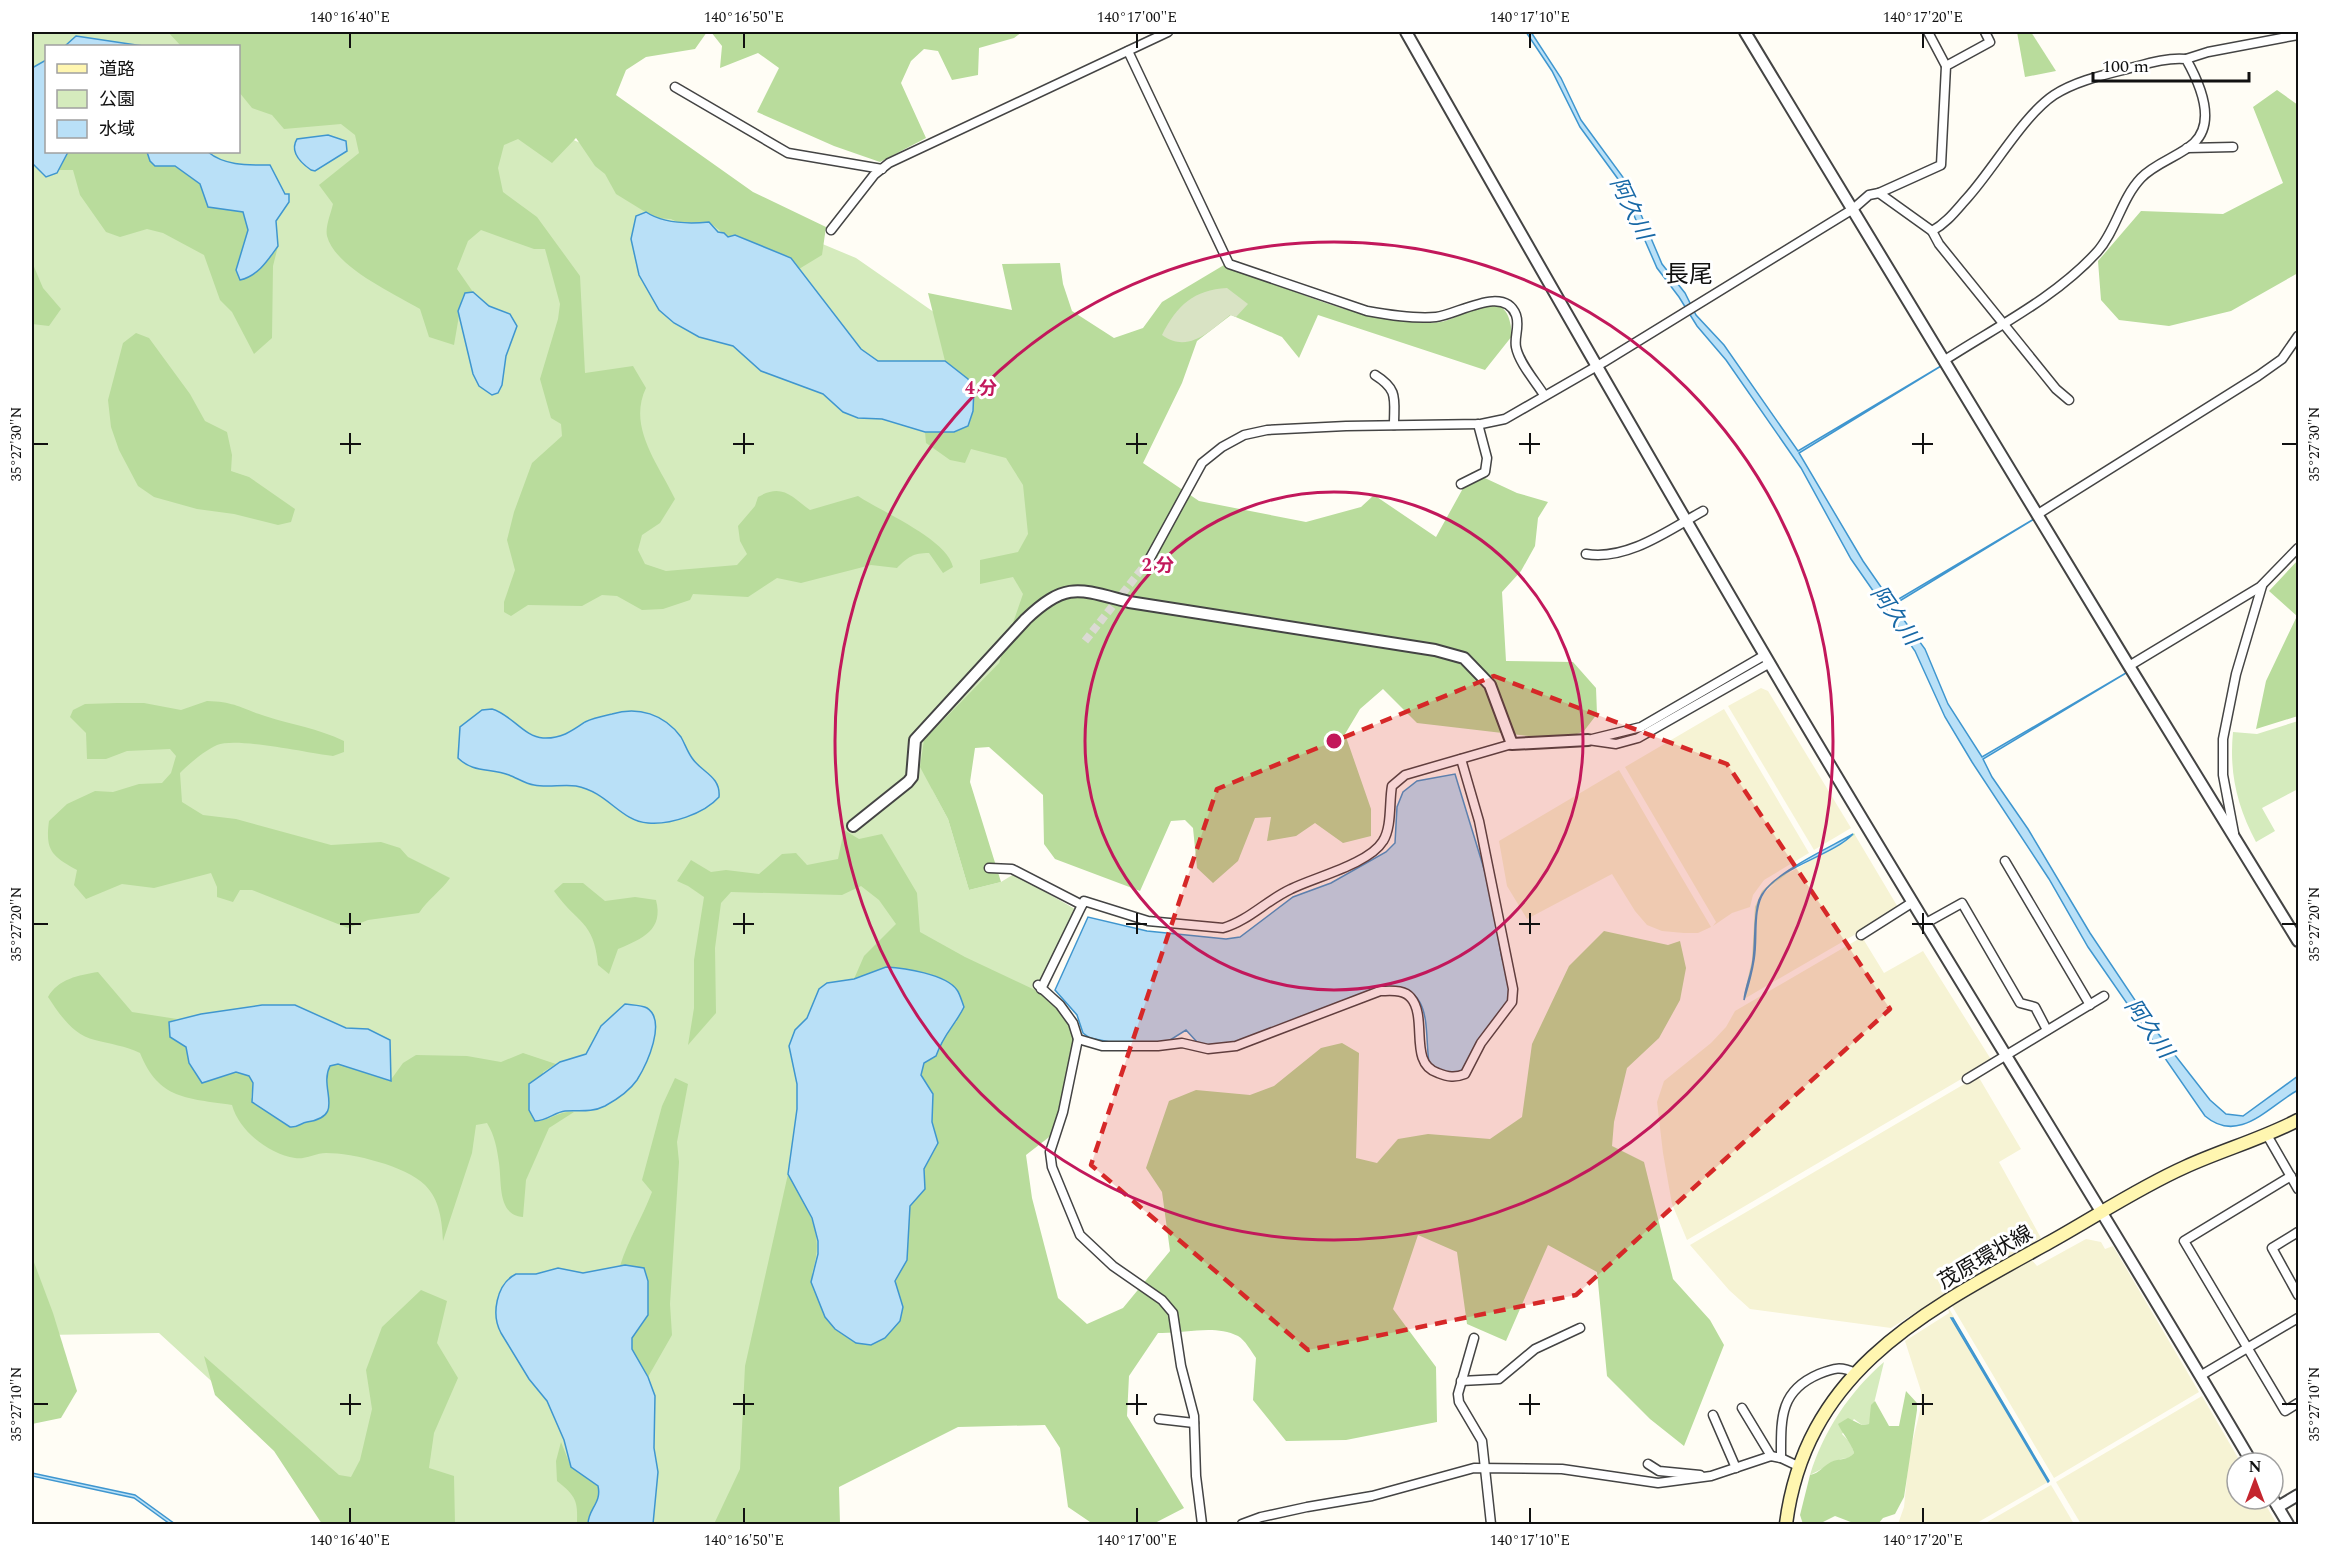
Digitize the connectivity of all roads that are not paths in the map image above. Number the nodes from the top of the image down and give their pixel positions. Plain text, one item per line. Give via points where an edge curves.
1 (1167, 32) edge
2 (1406, 32) edge
3 (1745, 32) edge
4 (1928, 32) edge
5 (1985, 32) edge
6 (2298, 35) edge
7 (1128, 51) junction
8 (2186, 59) junction
9 (1946, 66) junction
10 (675, 87) dead end
11 (2233, 147) dead end
12 (2186, 148) junction
13 (882, 169) junction
14 (1879, 193) junction
15 (1853, 209) junction
16 (831, 230) dead end
17 (1932, 231) junction
18 (2003, 323) junction
19 (2298, 336) edge
20 (2292, 345) junction
21 (2298, 354) edge
22 (1945, 360) junction
23 (1594, 365) junction
24 (1375, 375) dead end
25 (1544, 396) junction
26 (2070, 400) dead end
27 (1478, 424) junction
28 (1394, 425) junction
29 (1461, 484) dead end
30 (1703, 511) dead end
31 (2038, 514) junction
32 (1685, 520) junction
33 (2298, 548) edge
34 (1586, 554) dead end
35 (1149, 560) tunnel mouth
36 (2262, 586) junction
37 (1767, 659) junction
38 (2129, 666) junction
39 (1588, 740) joint
40 (1512, 744) junction
41 (1461, 759) junction
42 (853, 826) dead end
43 (2234, 833) junction
44 (2005, 861) dead end
45 (989, 868) dead end
46 (1913, 902) junction
47 (1083, 905) junction
48 (1926, 922) junction
49 (1861, 935) dead end
50 (2298, 941) edge
51 (2104, 996) dead end
52 (2090, 1005) junction
53 (2047, 1030) junction
54 (1078, 1040) junction
55 (2006, 1055) junction
56 (1967, 1079) dead end
57 (2298, 1120) edge
58 (2267, 1135) junction
59 (2291, 1176) junction
60 (2298, 1189) edge
61 (2102, 1212) junction
62 (2298, 1232) edge
63 (2298, 1294) edge
64 (2298, 1318) edge
65 (1580, 1328) dead end
66 (1474, 1338) dead end
67 (2247, 1349) junction
68 (1855, 1373) junction
69 (2200, 1376) junction
70 (1461, 1381) junction
71 (2298, 1403) edge
72 (1742, 1408) dead end
73 (1713, 1415) dead end
74 (1160, 1419) dead end
75 (1194, 1423) junction
76 (2245, 1451) edge
77 (1771, 1456) junction
78 (1781, 1458) junction
79 (1648, 1464) dead end
80 (1800, 1467) junction
81 (1485, 1468) junction
82 (1736, 1468) junction
83 (1711, 1476) junction
84 (2280, 1511) edge
85 (1202, 1524) edge
86 (1242, 1524) edge
87 (1491, 1524) edge
88 (1786, 1524) edge
89 (2288, 1524) edge

1 - 7 street
2 - 23 street
3 - 15 street
4 - 9 street
5 - 9 street via 1990,42
6 - 8 street
7 - 13 street via 910,151
7 - 25 street via 1229,264 1385,315 1437,317 1485,301 1500,302 1516,314 1516,347
8 - 12 street via 2206,112 2202,132
8 - 17 street via 2164,60 2108,74 2053,96 2033,115 1983,180
9 - 14 street via 1941,165
10 - 13 street via 788,153
11 - 12 street
12 - 18 street via 2141,178 2098,251 2064,284
13 - 16 street
14 - 15 street via 1869,195
14 - 17 street
15 - 22 street
15 - 23 street
17 - 18 street
18 - 22 street
18 - 26 street
19 - 20 street
20 - 21 street
20 - 31 street via 2282,359 2258,376
22 - 31 street
23 - 25 street
23 - 32 street
24 - 28 street via 1394,392
25 - 27 street via 1504,419
27 - 28 street
27 - 29 street via 1487,458 1485,472
28 - 35 street via 1267,430 1237,439 1203,463
30 - 32 street
31 - 38 street
32 - 34 street via 1632,549 1596,556
32 - 37 street
33 - 36 street
36 - 38 street
36 - 43 street via 2236,674 2223,739 2223,775
37 - 39 street via 1638,738 1616,744
37 - 46 street
38 - 43 street
39 - 40 street
40 - 41 street
40 - 42 street via 1490,685 1464,658 1435,650 1140,604 1079,589 1044,602 1026,620 915,740 912,777
41 - 47 street via 1405,775 1392,786 1387,833 1383,842 1364,857 1289,890 1234,924 1223,928 1148,921 1084,902
41 - 54 street via 1483,841 1513,989 1512,1002 1481,1043 1465,1074 1447,1077 1430,1071 1423,1059 1417,1009 1411,997 1400,991 1380,991 1236,1046 1102,1046
43 - 50 street
44 - 52 street
45 - 47 street via 1012,869
46 - 48 street
46 - 49 street
47 - 54 street via 1040,987 1073,1023
48 - 53 street via 1962,903 2020,1003 2035,1007
48 - 55 street
51 - 52 street
52 - 53 street
53 - 55 street
54 - 75 street via 1050,1152 1052,1167 1080,1235 1173,1313
55 - 56 street
55 - 61 street
57 - 58 main road, 茂原環状線
58 - 59 street
58 - 61 main road, 茂原環状線 via 2182,1168
59 - 60 street
59 - 67 street via 2184,1241
61 - 68 main road, 茂原環状線 via 1901,1330
61 - 69 street
62 - 63 street via 2272,1248
64 - 67 street
65 - 70 street via 1535,1349 1499,1379
66 - 70 street
67 - 69 street
67 - 71 street via 2285,1411
68 - 78 street via 1836,1367 1809,1378 1795,1389 1782,1415
68 - 80 main road, 茂原環状線 via 1824,1417
69 - 76 street
70 - 81 street via 1459,1402 1479,1434
72 - 77 street
73 - 82 street
74 - 75 street
75 - 85 street
77 - 78 street
77 - 82 street
78 - 80 street
79 - 83 street via 1659,1471
80 - 88 main road, 茂原環状線
81 - 83 street via 1562,1469 1658,1483
81 - 86 street
81 - 87 street
82 - 83 street
84 - 89 street

